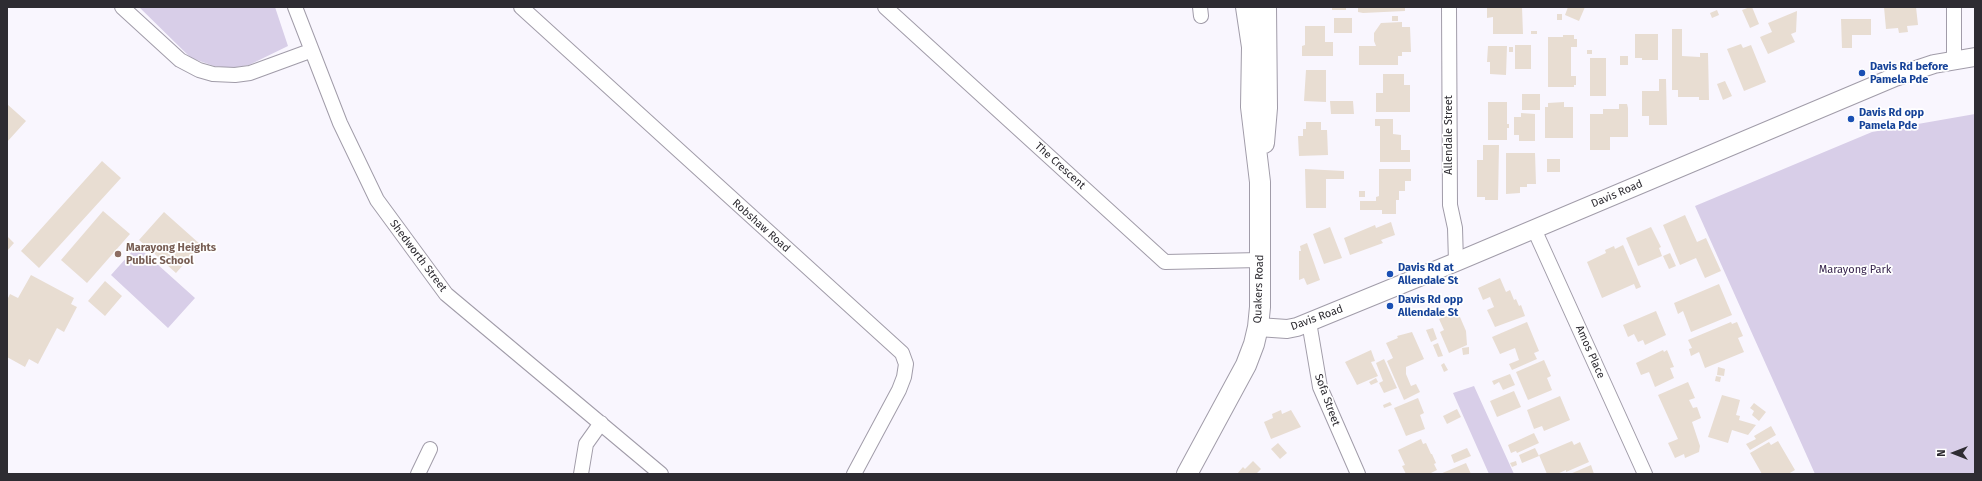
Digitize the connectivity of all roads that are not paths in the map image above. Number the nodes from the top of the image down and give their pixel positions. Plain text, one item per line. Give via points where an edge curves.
1 (122, 7) edge
2 (295, 7) edge
3 (521, 7) edge
4 (885, 7) edge
5 (1246, 7) edge
6 (1266, 7) edge
7 (1448, 7) edge
8 (1954, 7) edge
9 (310, 51) junction
10 (1975, 57) edge
11 (1954, 60) junction
12 (1260, 182) junction
13 (1534, 229) junction
14 (1260, 260) junction
15 (1456, 262) junction
16 (1309, 322) junction
17 (1258, 327) junction
18 (601, 423) junction
19 (430, 449) dead end
20 (418, 474) edge
21 (581, 474) edge
22 (661, 474) edge
23 (854, 474) edge
24 (1187, 474) edge
25 (1358, 474) edge
26 (1645, 474) edge

1 - 9 street via 180,60 212,74 250,73
2 - 9 street, Shedworth Street
3 - 23 street, Robshaw Road via 902,353 906,364 899,390
4 - 14 street, The Crescent via 1165,262
5 - 12 main road, Quakers Road via 1252,47 1251,107
6 - 12 main road, Quakers Road via 1267,108
7 - 15 street, Allendale Street via 1450,205 1456,228
8 - 11 street
9 - 18 street, Shedworth Street via 340,123 377,200 446,294
10 - 11 street, Davis Road
11 - 13 street, Davis Road via 1895,77
12 - 14 main road, Quakers Road
13 - 15 street, Davis Road
13 - 26 street, Amos Place
14 - 17 main road, Quakers Road
15 - 16 street, Davis Road
16 - 17 street, Davis Road via 1287,329
16 - 25 street, Sofa Street via 1320,387
17 - 24 main road, Quakers Road via 1246,364
18 - 21 street via 586,444
18 - 22 street, Shedworth Street
19 - 20 street

